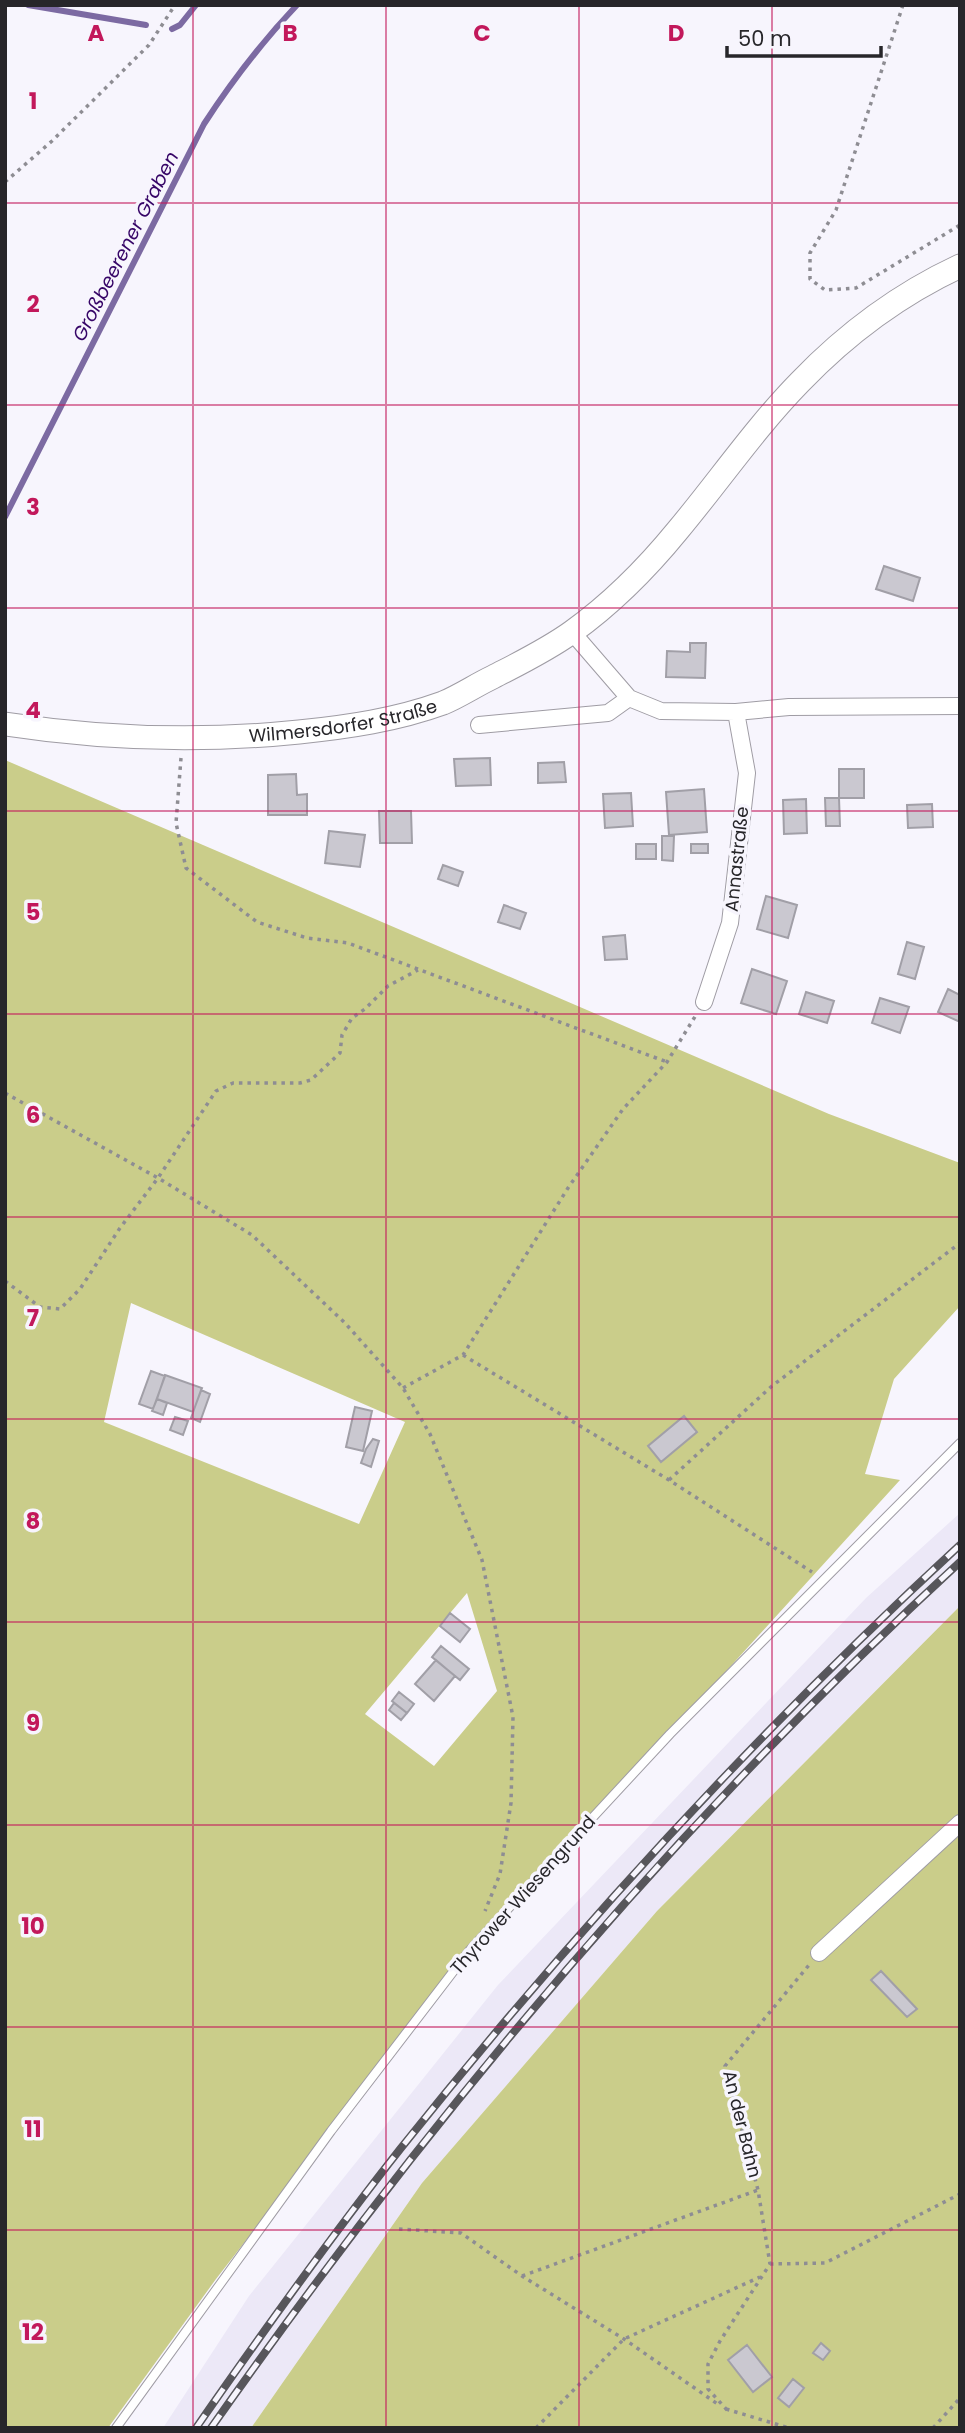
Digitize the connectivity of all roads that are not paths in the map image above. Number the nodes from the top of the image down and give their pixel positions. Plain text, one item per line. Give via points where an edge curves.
1 (960, 266) edge
2 (572, 632) junction
3 (629, 698) junction
4 (960, 706) edge
5 (736, 712) junction
6 (5, 724) edge
7 (479, 724) dead end
8 (704, 1002) road end
9 (960, 1443) edge
10 (960, 1823) edge
11 (819, 1954) road end
12 (116, 2428) edge

1 - 2 main road, Wilmersdorfer Straße via 899,300 821,360 659,552
2 - 3 street
2 - 6 main road, Wilmersdorfer Straße via 445,702 346,728 183,739 89,735
3 - 5 street via 661,711
3 - 7 street via 608,713
4 - 5 street via 789,707
5 - 8 street, Annastraße via 747,773 730,923
9 - 12 lane, Thyrower Wiesengrund via 670,1734 469,1951 331,2131
10 - 11 street

